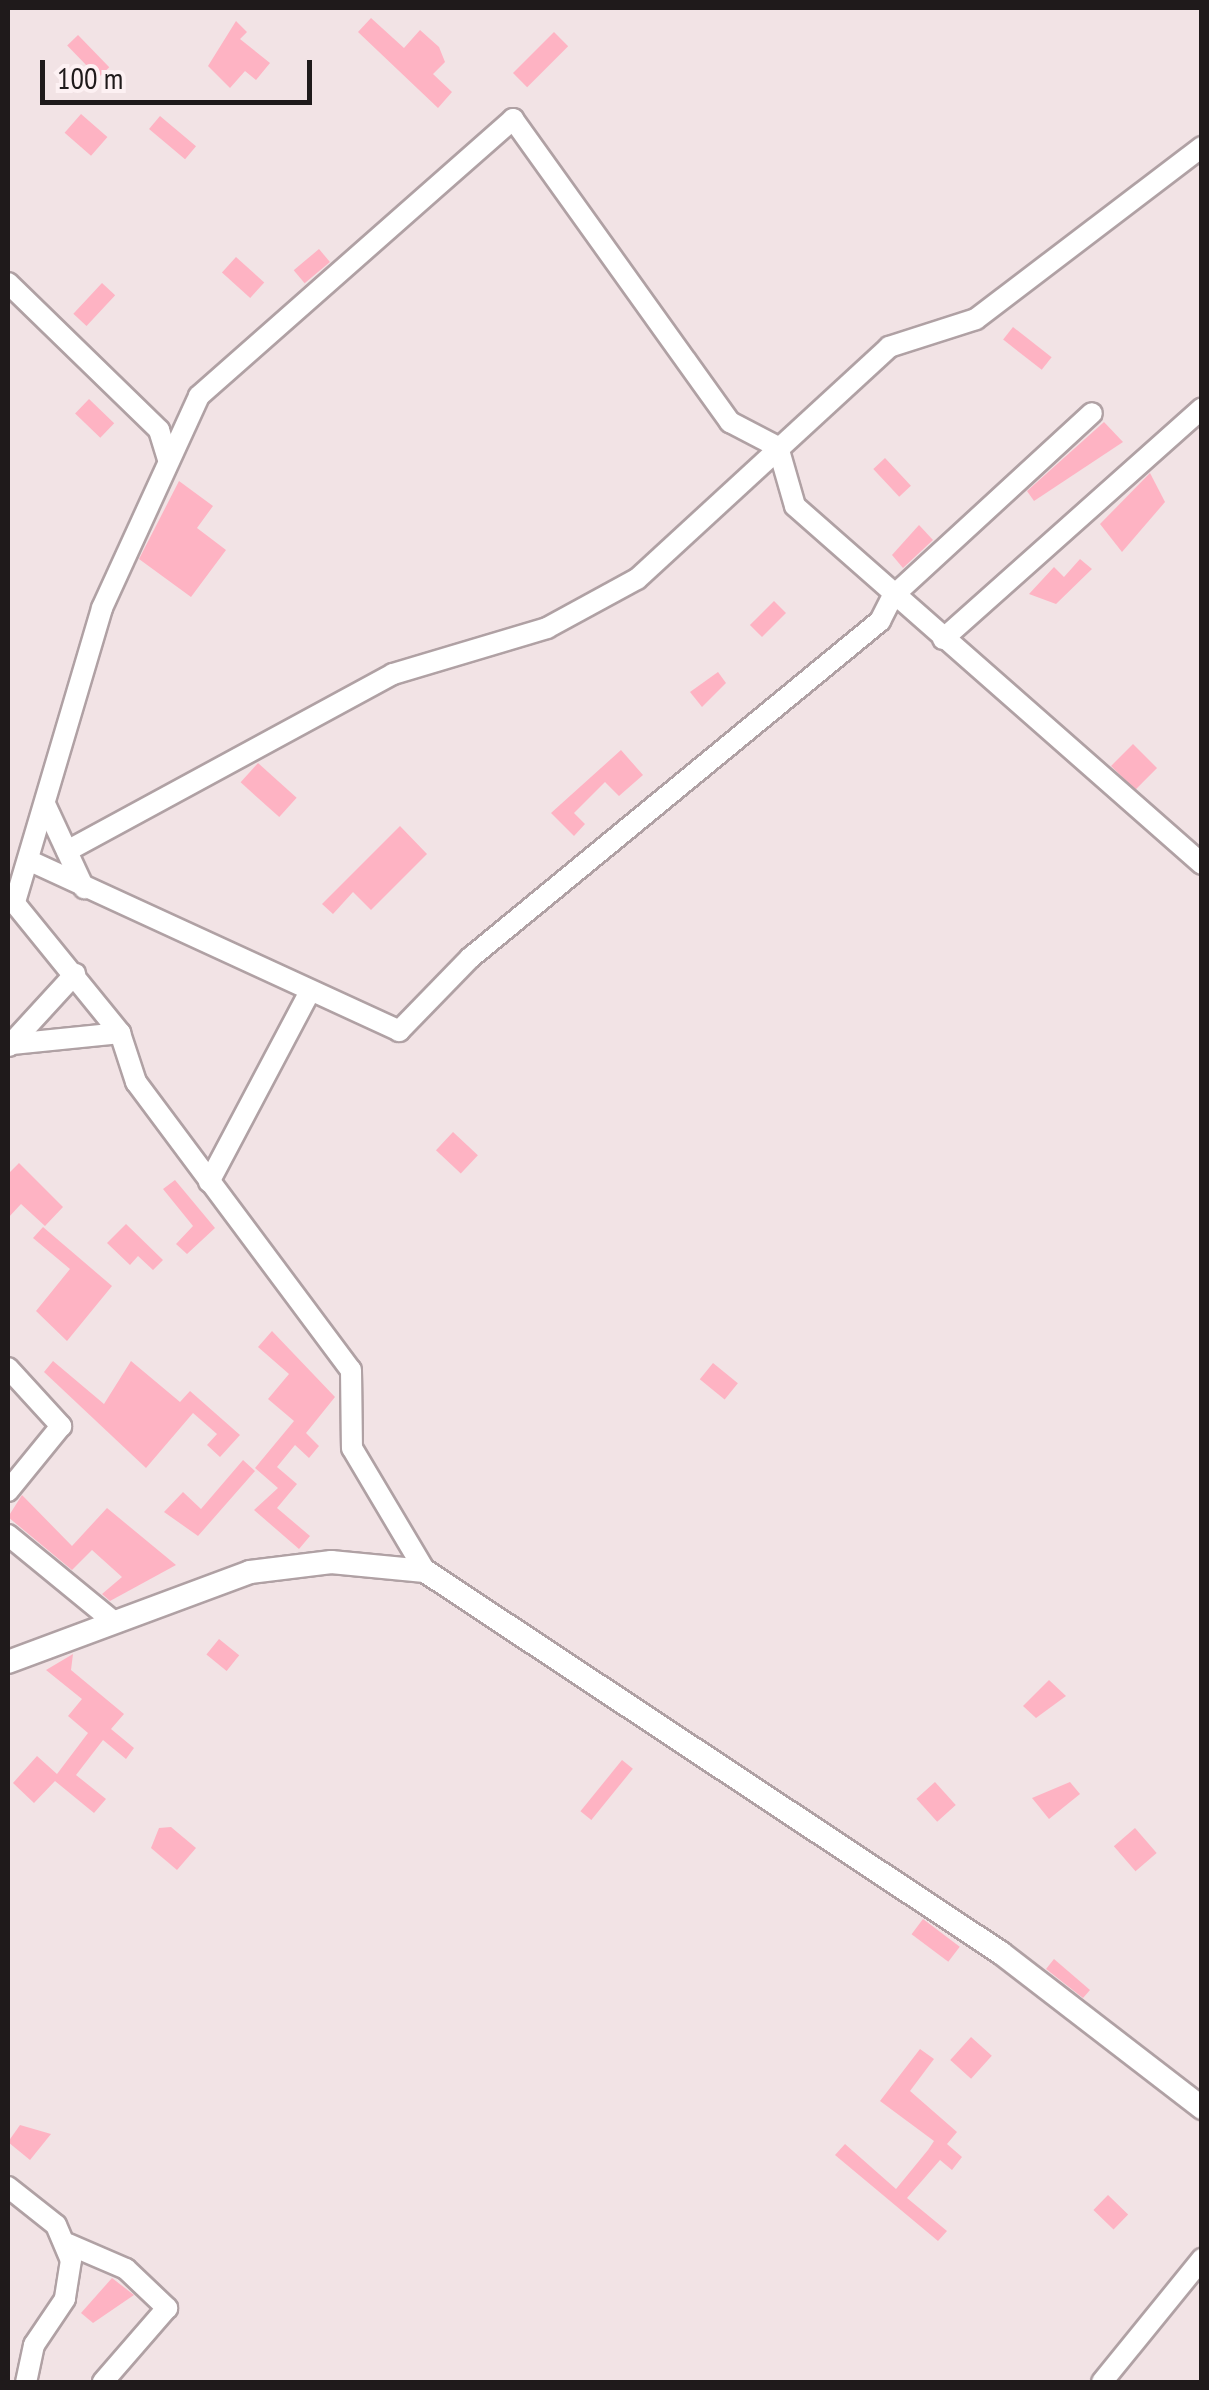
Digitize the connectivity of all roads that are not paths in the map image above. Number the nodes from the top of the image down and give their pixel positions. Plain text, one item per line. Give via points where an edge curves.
1 (1202, 147) edge
2 (8, 283) edge
3 (1202, 408) edge
4 (1092, 413) dead end
5 (778, 447) junction
6 (168, 458) junction
7 (893, 596) junction
8 (943, 639) junction
9 (46, 804) junction
10 (67, 851) junction
11 (28, 860) junction
12 (1202, 864) edge
13 (84, 888) junction
14 (11, 898) edge
15 (75, 974) junction
16 (310, 990) junction
17 (120, 1033) junction
18 (10, 1046) edge
19 (209, 1182) junction
20 (8, 1368) edge
21 (8, 1492) edge
22 (8, 1535) edge
23 (425, 1570) junction
24 (112, 1622) junction
25 (8, 1662) edge
26 (1202, 2108) edge
27 (8, 2187) edge
28 (68, 2244) junction
29 (1202, 2259) edge
30 (26, 2382) edge
31 (103, 2382) edge
32 (1102, 2382) edge

1 - 5 street via 976,319 889,346
2 - 6 street via 159,430
3 - 8 street
4 - 7 street
5 - 6 street via 730,422 513,120 199,396
5 - 7 street via 795,506
5 - 10 street via 636,579 547,628 393,674
6 - 9 street via 102,608
7 - 8 street
7 - 16 street via 880,620 470,958 399,1031
8 - 12 street
9 - 10 street
9 - 11 street
10 - 13 street
11 - 13 street
11 - 14 street
13 - 16 street
14 - 15 street
15 - 17 street
15 - 18 street
16 - 19 street
17 - 18 street
17 - 19 street via 136,1082
19 - 23 street via 351,1370 352,1448
20 - 21 street via 61,1426
22 - 24 street
23 - 24 street via 331,1562 250,1572
23 - 26 street via 1001,1953
24 - 25 street
27 - 28 street
28 - 30 street via 65,2299 34,2345
28 - 31 street via 126,2270 167,2308
29 - 32 street

